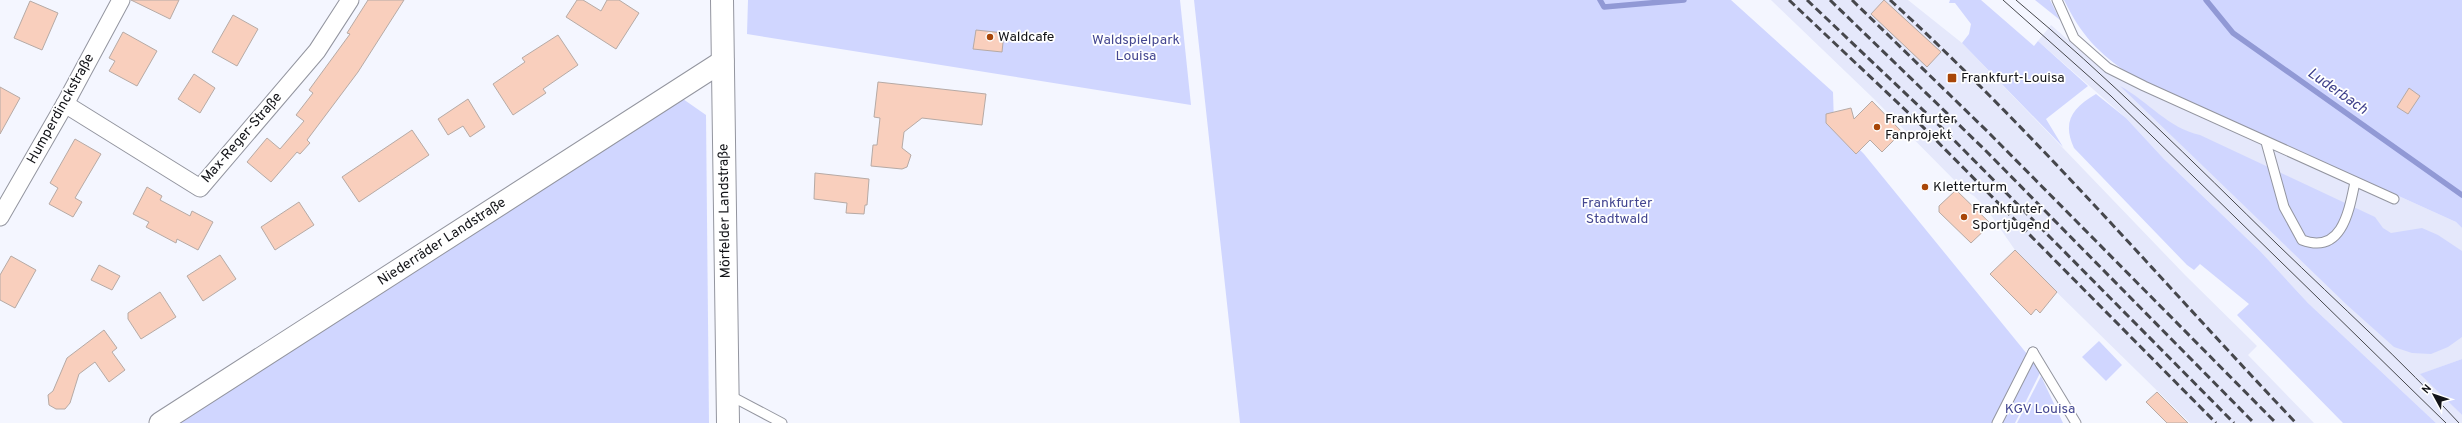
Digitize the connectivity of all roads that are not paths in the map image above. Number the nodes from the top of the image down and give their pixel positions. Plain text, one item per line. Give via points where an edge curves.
1 (121, 0) edge
2 (350, 0) edge
3 (722, 0) edge
4 (2057, 0) edge
5 (723, 61) junction
6 (65, 104) junction
7 (2266, 142) junction
8 (2355, 182) junction
9 (2394, 199) dead end
10 (0, 217) edge
11 (727, 395) junction
12 (160, 423) edge
13 (728, 423) edge
14 (782, 423) edge
15 (1997, 423) edge
16 (2076, 423) edge

1 - 6 street, Humperdinckstraße
2 - 6 street, Max-Reger-Straße via 317,51 200,188
3 - 5 main road, Mörfelder Landstraße
4 - 7 lane via 2074,38 2108,68
5 - 11 main road, Mörfelder Landstraße
5 - 12 street, Niederräder Landstraße
6 - 10 street, Humperdinckstraße
7 - 8 lane
7 - 8 lane via 2284,207 2302,240 2315,245 2324,243 2341,229 2349,212
8 - 9 lane
11 - 13 main road, Mörfelder Landstraße
11 - 14 lane
15 - 16 lane via 2033,352

